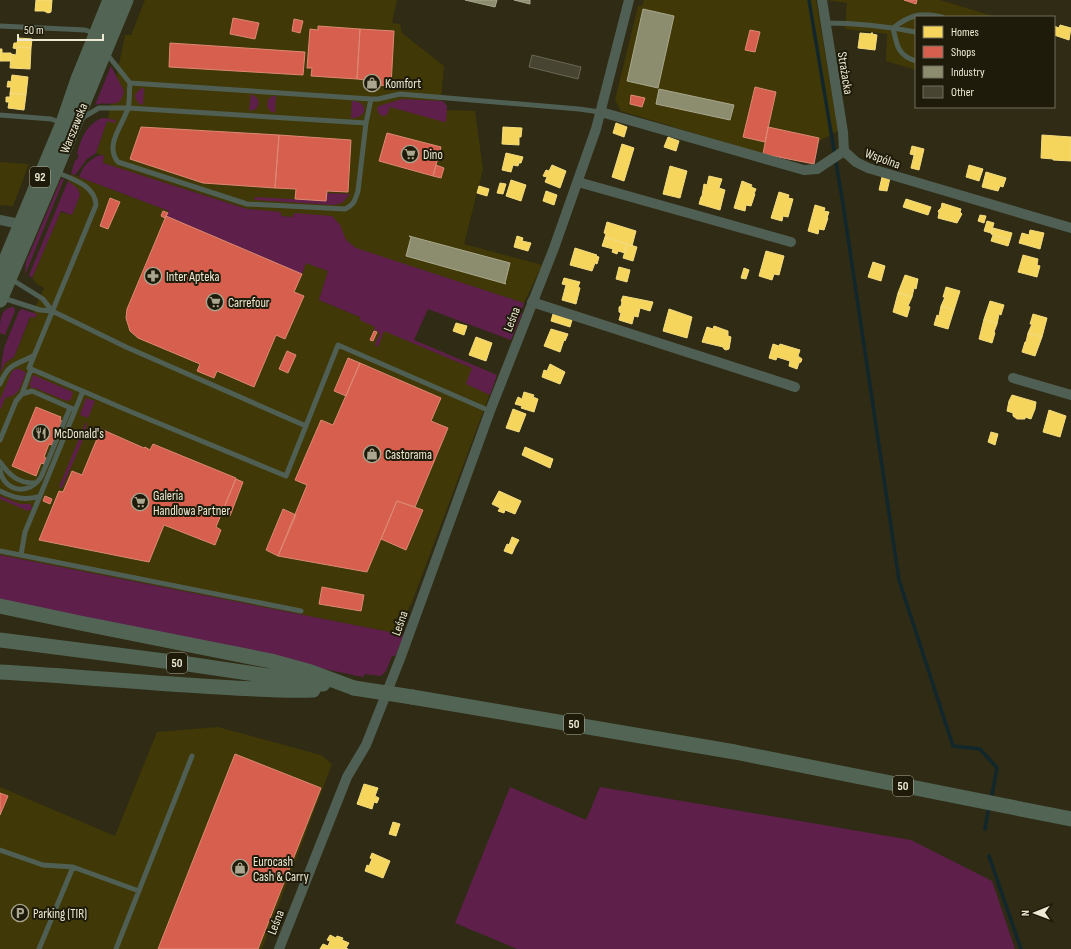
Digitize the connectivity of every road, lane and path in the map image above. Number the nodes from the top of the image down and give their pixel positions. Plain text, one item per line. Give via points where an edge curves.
1 (110, 0) edge
2 (126, 0) edge
3 (629, 0) edge
4 (822, 0) edge
5 (935, 16) edge
6 (825, 23) junction
7 (0, 26) edge
8 (893, 28) junction
9 (915, 32) edge
10 (96, 34) junction
11 (105, 51) junction
12 (915, 61) edge
13 (130, 83) junction
14 (371, 99) junction
15 (128, 108) junction
16 (601, 112) junction
17 (0, 116) edge
18 (69, 123) junction
19 (366, 123) junction
20 (839, 154) junction
21 (55, 171) junction
22 (578, 182) junction
23 (0, 220) edge
24 (20, 224) junction
25 (1071, 228) edge
26 (791, 242) dead end
27 (2, 288) edge
28 (532, 302) junction
29 (52, 310) junction
30 (34, 356) junction
31 (32, 369) junction
32 (1013, 378) dead end
33 (0, 384) edge
34 (795, 387) dead end
35 (83, 391) junction
36 (22, 394) junction
37 (1071, 395) edge
38 (70, 408) junction
39 (76, 410) junction
40 (490, 411) junction
41 (306, 426) junction
42 (0, 440) edge
43 (0, 462) edge
44 (0, 470) edge
45 (37, 483) junction
46 (0, 491) edge
47 (40, 496) junction
48 (0, 551) edge
49 (21, 555) junction
50 (0, 606) edge
51 (301, 610) dead end
52 (0, 640) edge
53 (0, 672) edge
54 (354, 688) junction
55 (192, 756) dead end
56 (1071, 819) edge
57 (0, 850) edge
58 (73, 867) junction
59 (138, 891) junction
60 (39, 949) edge
61 (116, 949) edge
62 (279, 949) edge

1 - 10 main road, Warszawska / 92
2 - 11 main road, Warszawska / 92
3 - 16 street, Leśna
4 - 6 street, Strażacka
5 - 8 lane via 912,16
6 - 8 lane
6 - 20 street, Strażacka via 843,132
7 - 10 lane via 85,30
8 - 9 lane
8 - 12 lane via 898,49
10 - 18 main road, Warszawska / 92 via 78,79
11 - 13 lane
11 - 18 main road, Warszawska / 92
13 - 14 lane
13 - 15 lane
14 - 16 lane via 406,95 579,108
14 - 19 lane
15 - 18 lane via 99,108
15 - 19 lane
15 - 19 lane via 113,145 113,154 118,162 247,204 345,209 351,206 358,191
16 - 20 street via 804,170 817,169
16 - 22 street, Leśna
17 - 18 lane via 51,119
18 - 21 main road, Warszawska / 92
18 - 24 main road, Warszawska / 92
20 - 25 street, Wspólna via 868,168
21 - 27 main road, Warszawska / 92
21 - 29 lane via 90,189 96,198 96,205
22 - 26 street
22 - 28 street, Leśna
23 - 24 street
24 - 27 main road, Warszawska / 92
27 - 29 lane via 40,310
27 - 29 lane via 42,299
28 - 34 street, Leśna
28 - 40 street, Leśna
29 - 30 lane
29 - 41 lane via 126,347
30 - 31 lane via 29,368
30 - 33 lane via 10,366
31 - 35 lane
31 - 36 lane
32 - 37 street
35 - 39 lane
35 - 41 lane via 286,476
36 - 38 lane via 32,391
36 - 42 lane via 16,400
38 - 39 lane
38 - 45 lane
39 - 47 lane
40 - 41 lane via 338,345
40 - 62 street, Leśna via 394,673 366,744 347,777
43 - 45 lane via 17,480 29,484
44 - 45 lane via 5,483 14,488 25,489
46 - 47 lane via 18,499
47 - 49 lane via 25,532
48 - 49 lane
49 - 51 lane
50 - 54 main road via 271,661
52 - 54 main road, 50
53 - 54 main road via 268,690
54 - 56 main road, 50, bridge via 735,752
55 - 59 lane
57 - 58 lane via 43,865
58 - 59 lane
58 - 60 lane
59 - 61 lane

